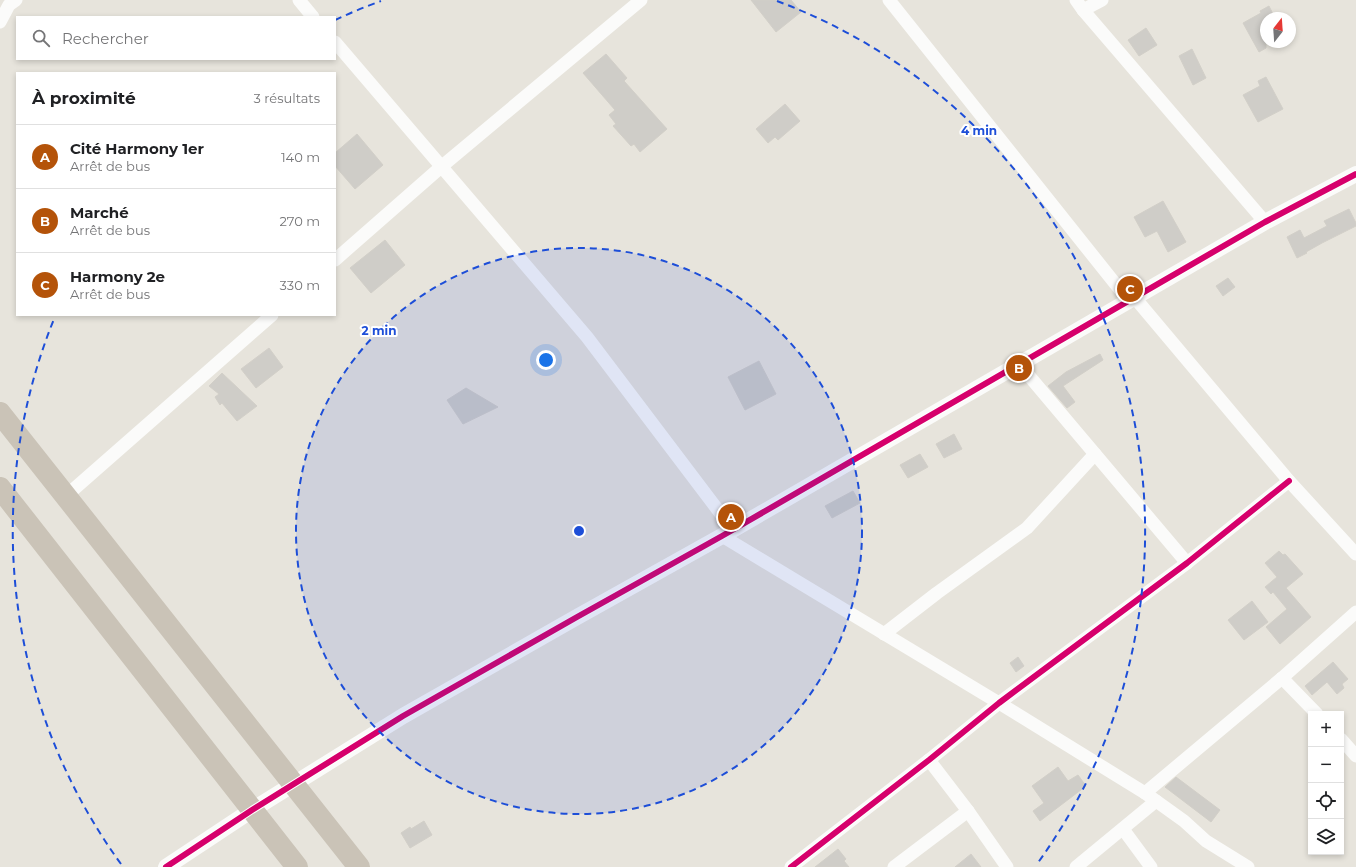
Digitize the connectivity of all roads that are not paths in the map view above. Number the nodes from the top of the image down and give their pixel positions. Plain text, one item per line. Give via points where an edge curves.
1 (16, 0) edge
2 (299, 0) edge
3 (641, 0) edge
4 (889, 0) edge
5 (1102, 0) edge
6 (1080, 5) edge
7 (312, 16) edge
8 (0, 22) edge
9 (336, 43) edge
10 (441, 167) junction
11 (1356, 174) edge
12 (1265, 222) junction
13 (336, 259) edge
14 (1132, 300) junction
15 (271, 316) edge
16 (1019, 364) junction
17 (0, 412) edge
18 (1095, 454) junction
19 (1289, 481) junction
20 (0, 488) edge
21 (66, 496) junction
22 (728, 533) junction
23 (1356, 554) edge
24 (1187, 563) junction
25 (1356, 612) edge
26 (884, 634) junction
27 (1282, 678) junction
28 (999, 703) junction
29 (1314, 711) edge
30 (1344, 742) edge
31 (1356, 756) edge
32 (929, 760) junction
33 (294, 784) junction
34 (1145, 793) junction
35 (1156, 801) junction
36 (252, 810) junction
37 (968, 811) junction
38 (1123, 829) junction
39 (166, 867) edge
40 (297, 867) edge
41 (359, 867) edge
42 (791, 867) edge
43 (894, 867) edge
44 (1007, 867) edge
45 (1076, 867) edge
46 (1152, 867) edge
47 (1248, 867) edge

1 - 8 street via 9,6
2 - 7 street
3 - 10 street
4 - 14 street
5 - 6 street
6 - 12 street
9 - 10 street
10 - 13 street
10 - 22 street via 587,337
11 - 12 street
12 - 14 street
14 - 16 street
14 - 19 street
15 - 21 street
16 - 18 street
16 - 22 street
17 - 21 highway
18 - 24 street
18 - 26 street via 1027,528
19 - 23 street
19 - 24 street
20 - 36 highway
21 - 33 highway
22 - 26 street
22 - 33 street via 403,716
24 - 28 street
25 - 27 street
26 - 28 street
27 - 29 street
27 - 34 street
28 - 32 street
28 - 34 street
30 - 31 street
32 - 37 street
32 - 42 street
33 - 36 street
33 - 41 highway
34 - 35 street
35 - 38 street
35 - 47 street via 1206,841
36 - 39 street
36 - 40 highway
37 - 43 street
37 - 44 street
38 - 45 street
38 - 46 street

